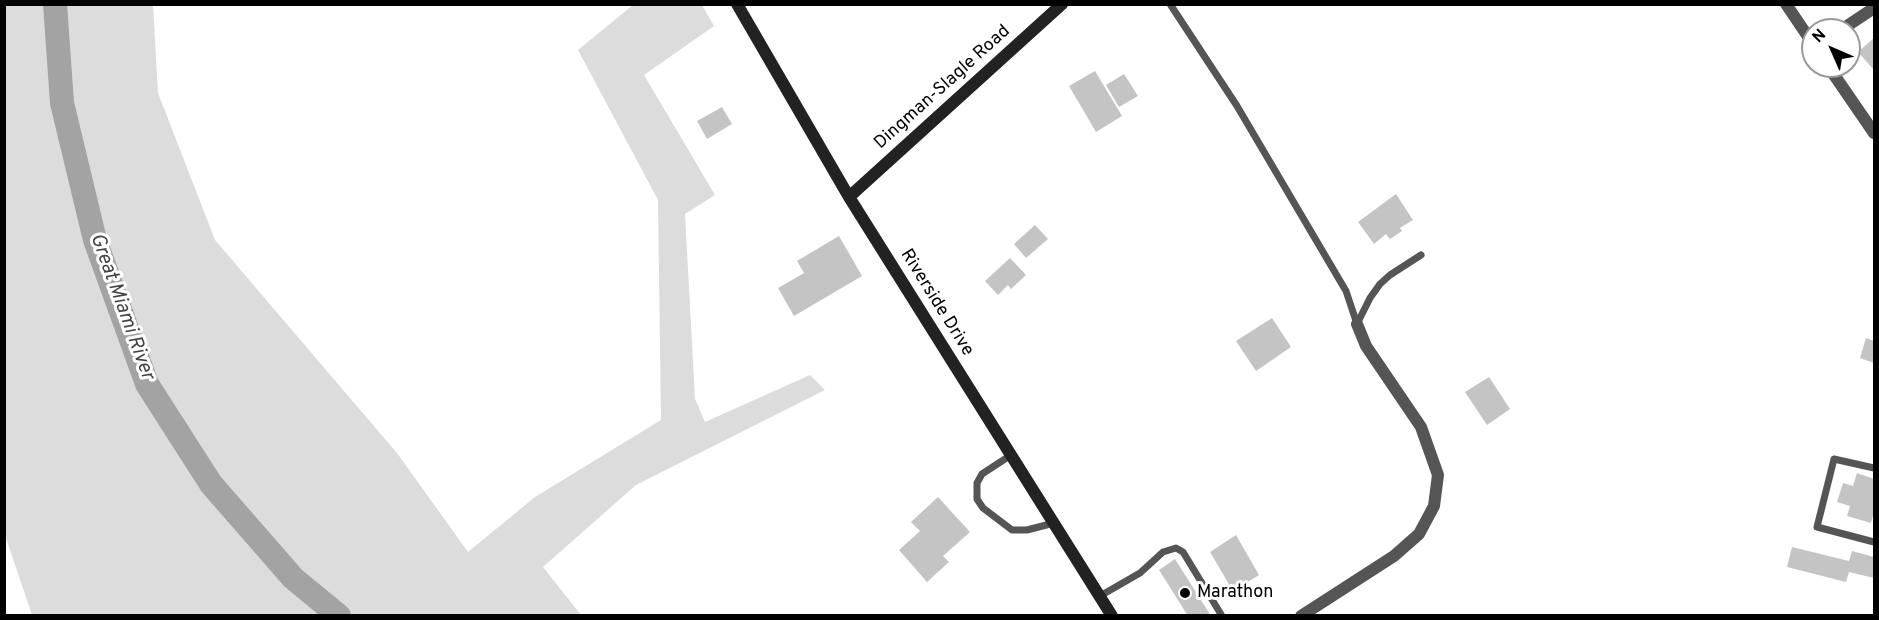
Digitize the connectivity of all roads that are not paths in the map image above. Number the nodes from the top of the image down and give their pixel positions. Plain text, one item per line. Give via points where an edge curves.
1 (737, 4) edge
2 (1062, 4) edge
3 (1170, 4) edge
4 (1786, 4) edge
5 (1875, 8) edge
6 (1860, 18) edge
7 (1801, 26) edge
8 (1836, 78) edge
9 (1875, 133) edge
10 (849, 197) junction
11 (1421, 255) dead end
12 (1357, 324) junction
13 (1011, 455) junction
14 (1875, 468) edge
15 (1053, 523) junction
16 (1875, 542) edge
17 (1100, 596) junction
18 (1112, 615) edge
19 (1222, 615) edge
20 (1301, 615) edge

1 - 10 main road, Riverside Drive
2 - 10 main road, Dingman-Slagle Road
3 - 12 lane via 1237,106 1346,291
4 - 7 street
5 - 6 street
8 - 9 street
10 - 13 main road, Riverside Drive
11 - 12 lane via 1380,284
12 - 20 street via 1366,345 1421,427 1438,474 1434,506 1419,534 1394,556
13 - 15 main road, Riverside Drive
13 - 15 lane via 982,474 977,483 977,498 990,514 1012,530
14 - 16 lane via 1834,459 1817,527
15 - 17 main road, Riverside Drive
17 - 18 main road, Riverside Drive
17 - 19 lane via 1140,573 1163,552 1176,548 1183,552

